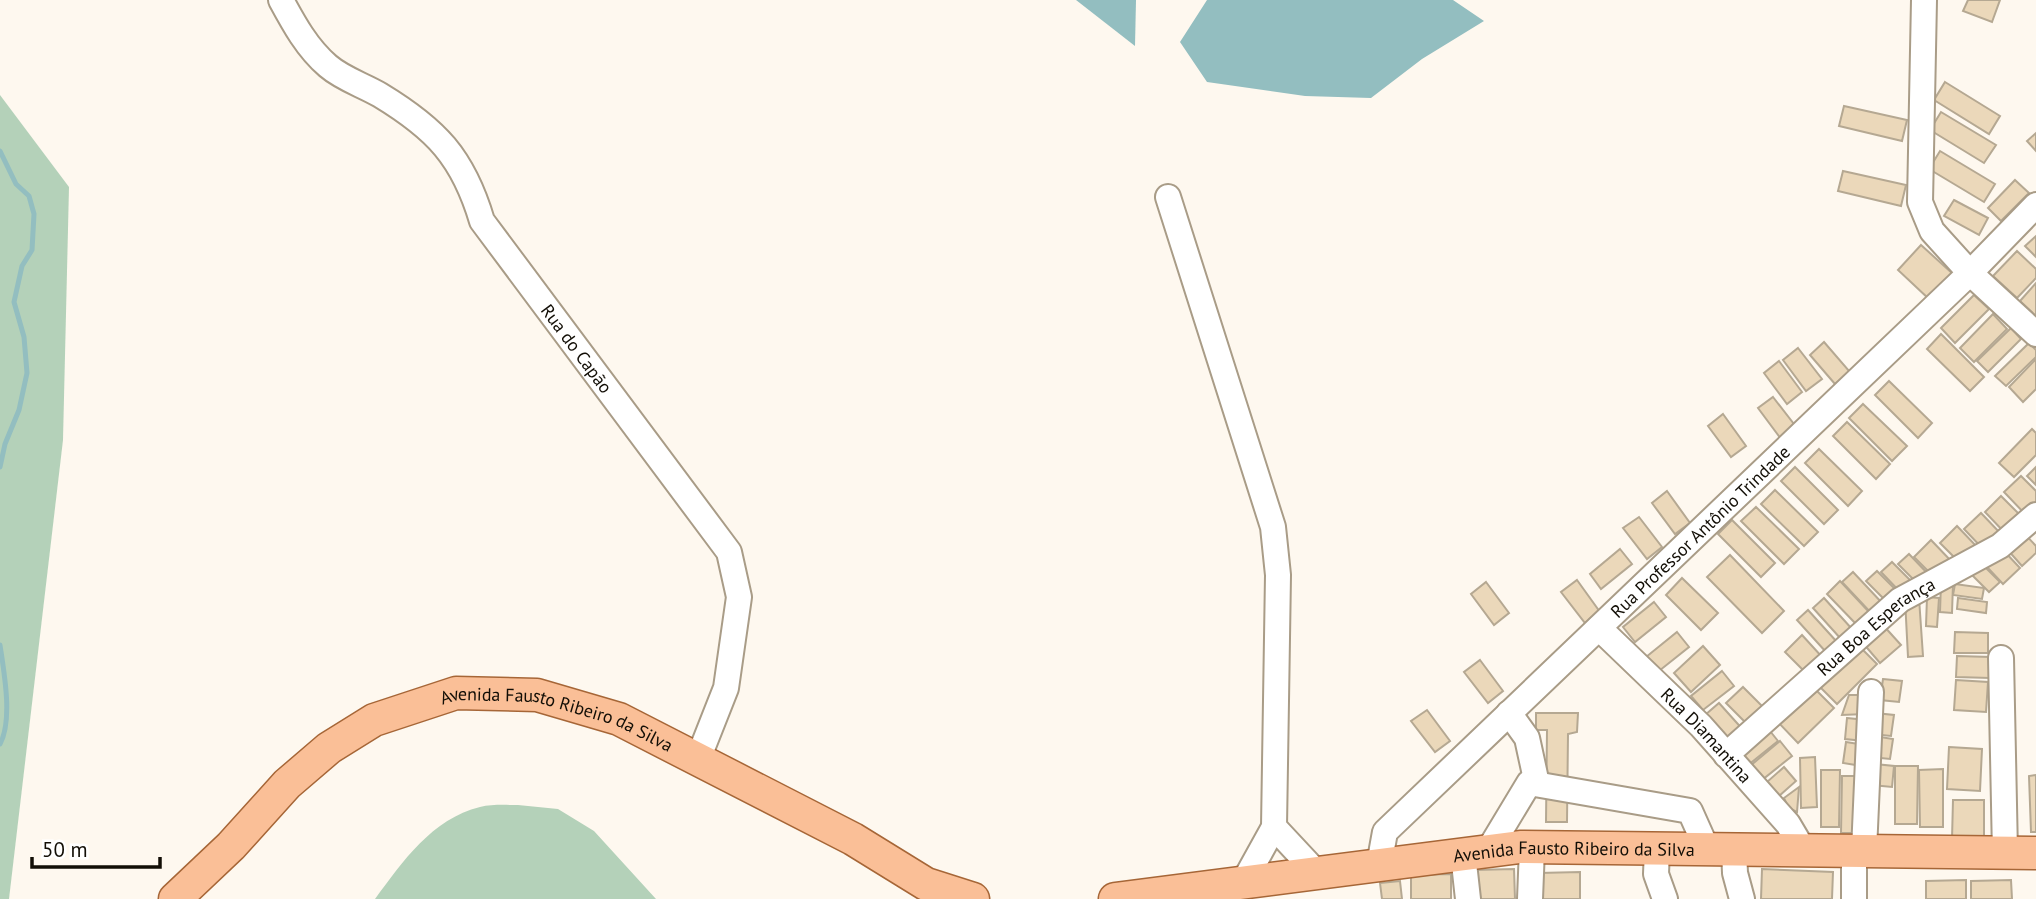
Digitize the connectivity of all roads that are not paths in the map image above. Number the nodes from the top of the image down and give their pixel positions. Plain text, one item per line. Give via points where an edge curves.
1 (281, 0) edge
2 (1924, 0) edge
3 (1168, 198) dead end
4 (2036, 205) edge
5 (1970, 273) junction
6 (2036, 334) edge
7 (2036, 515) edge
8 (1598, 628) junction
9 (2001, 658) dead end
10 (1871, 692) dead end
11 (1509, 713) junction
12 (1726, 755) junction
13 (698, 759) junction
14 (1537, 784) junction
15 (1274, 827) junction
16 (1532, 848) junction
17 (1657, 849) junction
18 (1721, 850) junction
19 (1804, 850) junction
20 (1859, 851) junction
21 (1476, 853) junction
22 (2005, 853) junction
23 (2036, 853) edge
24 (1379, 865) junction
25 (1317, 873) junction
26 (1243, 883) junction
27 (179, 898) edge
28 (973, 899) edge
29 (1115, 899) edge
30 (1468, 899) edge
31 (1530, 899) edge
32 (1665, 899) edge
33 (1742, 899) edge
34 (1854, 899) edge

1 - 13 street, Rua do Capão via 302,38 328,65 414,117 440,140 463,171 482,221 729,551 739,597 726,688
2 - 5 street via 1920,202 1932,231
3 - 15 street via 1273,527 1278,575
4 - 5 street, Rua Professor Antônio Trindade
5 - 6 street
5 - 8 street, Rua Professor Antônio Trindade
7 - 12 street, Rua Boa Esperança via 2000,546 1900,600
8 - 11 street, Rua Professor Antônio Trindade
8 - 12 street, Rua Diamantina
9 - 22 street
10 - 20 street
11 - 14 street via 1527,738
11 - 24 street, Rua Professor Antônio Trindade via 1385,832
12 - 19 street, Rua Diamantina via 1788,824
13 - 27 main road, Avenida Fausto Ribeiro da Silva via 619,719 537,695 456,693 374,720 329,748 287,784
13 - 28 main road, Avenida Fausto Ribeiro da Silva via 853,838 926,884
14 - 18 street via 1690,811
14 - 21 street via 1529,783
15 - 25 street
15 - 26 street
16 - 17 main road, Avenida Fausto Ribeiro da Silva
16 - 21 main road, Avenida Fausto Ribeiro da Silva
16 - 31 street
17 - 18 main road, Avenida Fausto Ribeiro da Silva
17 - 32 street via 1656,874
18 - 19 main road, Avenida Fausto Ribeiro da Silva
18 - 33 street via 1735,873
19 - 20 main road, Avenida Fausto Ribeiro da Silva
20 - 22 main road, Avenida Fausto Ribeiro da Silva
20 - 34 street
21 - 24 main road, Avenida Fausto Ribeiro da Silva
21 - 30 street
22 - 23 main road, Avenida Fausto Ribeiro da Silva
24 - 25 main road, Avenida Fausto Ribeiro da Silva
25 - 26 main road, Avenida Fausto Ribeiro da Silva
26 - 29 main road, Avenida Fausto Ribeiro da Silva

